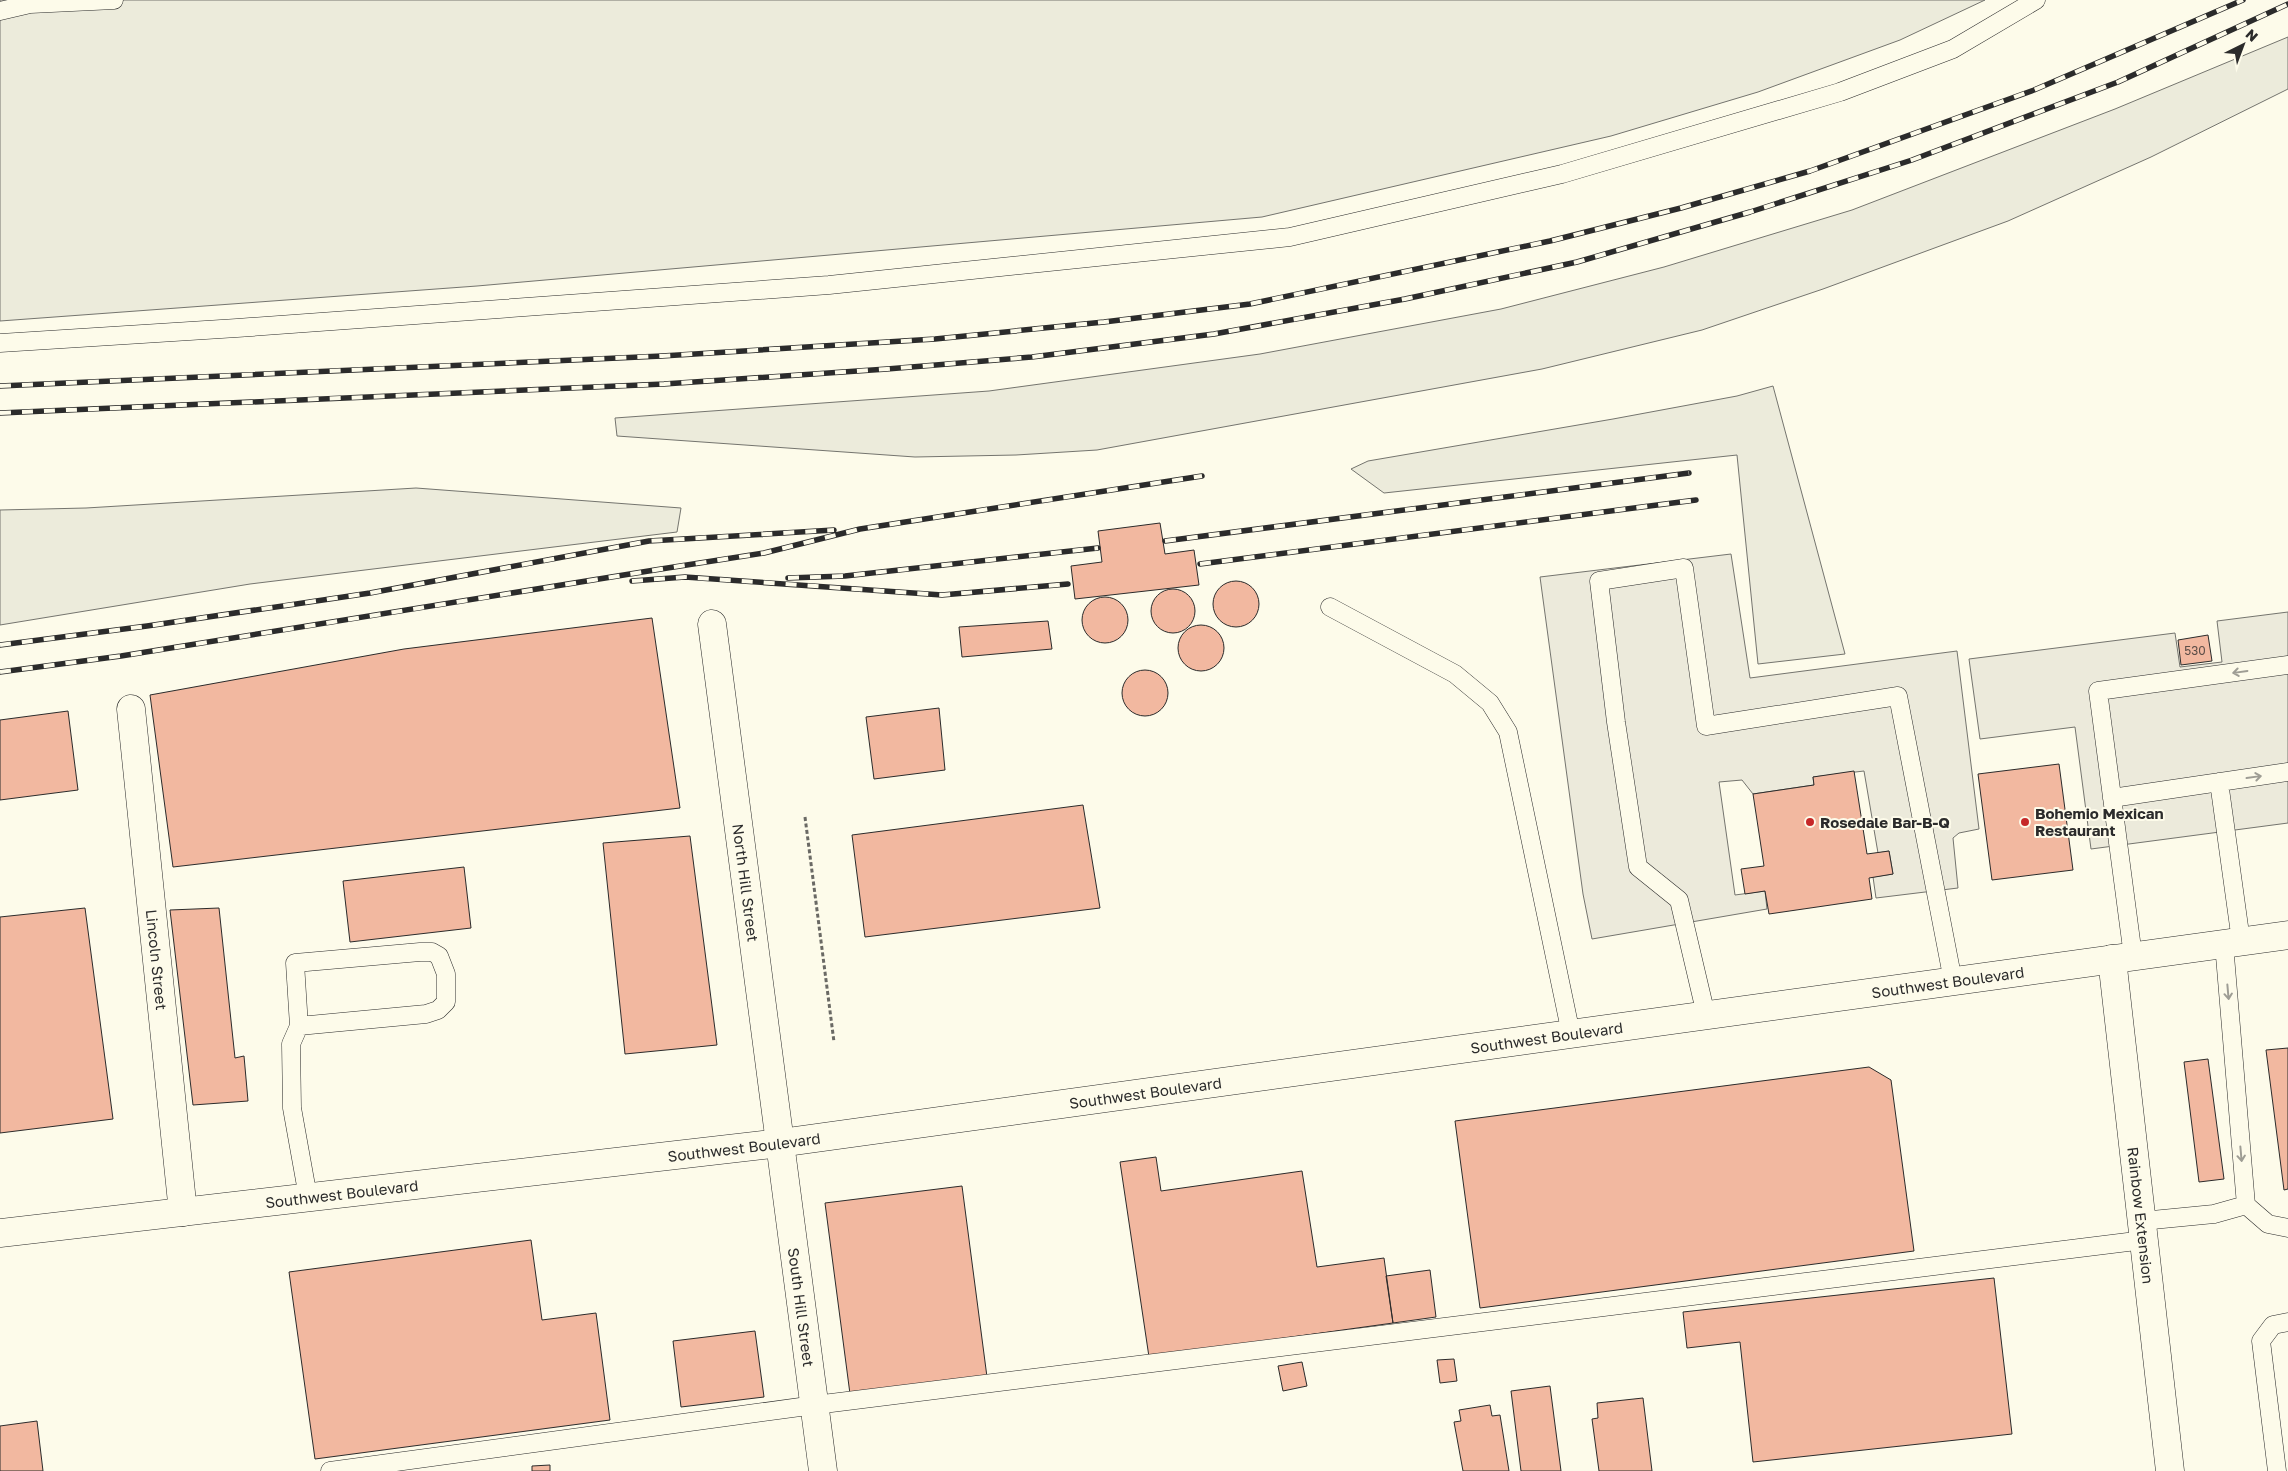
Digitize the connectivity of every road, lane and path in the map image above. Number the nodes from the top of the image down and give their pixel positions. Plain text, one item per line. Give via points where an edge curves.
1 (114, 0) edge
2 (2036, 0) edge
3 (0, 11) edge
4 (0, 343) edge
5 (1330, 608) dead end
6 (712, 624) dead end
7 (2288, 665) edge
8 (131, 709) dead end
9 (2288, 772) edge
10 (2219, 782) junction
11 (2112, 798) junction
12 (805, 817) dead end
13 (2288, 935) edge
14 (2232, 942) junction
15 (2122, 957) junction
16 (1953, 981) junction
17 (1706, 1015) junction
18 (299, 1026) junction
19 (1571, 1034) junction
20 (834, 1042) dead end
21 (780, 1143) junction
22 (308, 1197) junction
23 (2246, 1205) junction
24 (183, 1212) junction
25 (2288, 1228) edge
26 (2143, 1230) junction
27 (0, 1233) edge
28 (2288, 1322) edge
29 (815, 1405) junction
30 (330, 1471) edge
31 (823, 1471) edge
32 (2170, 1471) edge
33 (2277, 1471) edge

1 - 3 lane via 30,4
2 - 4 lane via 1953,49 1840,92 1562,174 1290,237 829,285
5 - 19 lane via 1455,674 1490,703 1508,732
6 - 21 main road, North Hill Street
7 -> 11 lane via 2098,691
8 - 24 main road, Lincoln Street
10 -> 9 lane
10 - 11 lane
10 - 14 lane
11 - 15 lane
12 - 20 path
13 - 14 main road, Southwest Boulevard
14 - 15 main road, Southwest Boulevard
14 -> 23 lane
15 - 16 main road, Southwest Boulevard
15 - 26 main road, Rainbow Extension
16 - 17 main road, Southwest Boulevard
16 - 17 lane via 1898,696 1706,726 1684,568 1600,581 1616,722 1638,867 1679,900
17 - 19 main road, Southwest Boulevard
18 - 18 lane via 426,1014 438,1010 446,1002 446,974 439,956 420,952 295,963
18 - 22 lane via 291,1044 292,1108
19 - 21 main road, Southwest Boulevard
21 - 22 main road, Southwest Boulevard
21 - 29 main road, South Hill Street
22 - 24 main road, Southwest Boulevard
23 - 25 lane via 2268,1224
23 - 26 lane
24 - 27 main road, Southwest Boulevard
26 - 29 lane
26 - 32 main road, Rainbow Extension
28 - 33 lane via 2273,1325 2261,1341
29 - 30 lane
29 - 31 main road, South Hill Street

